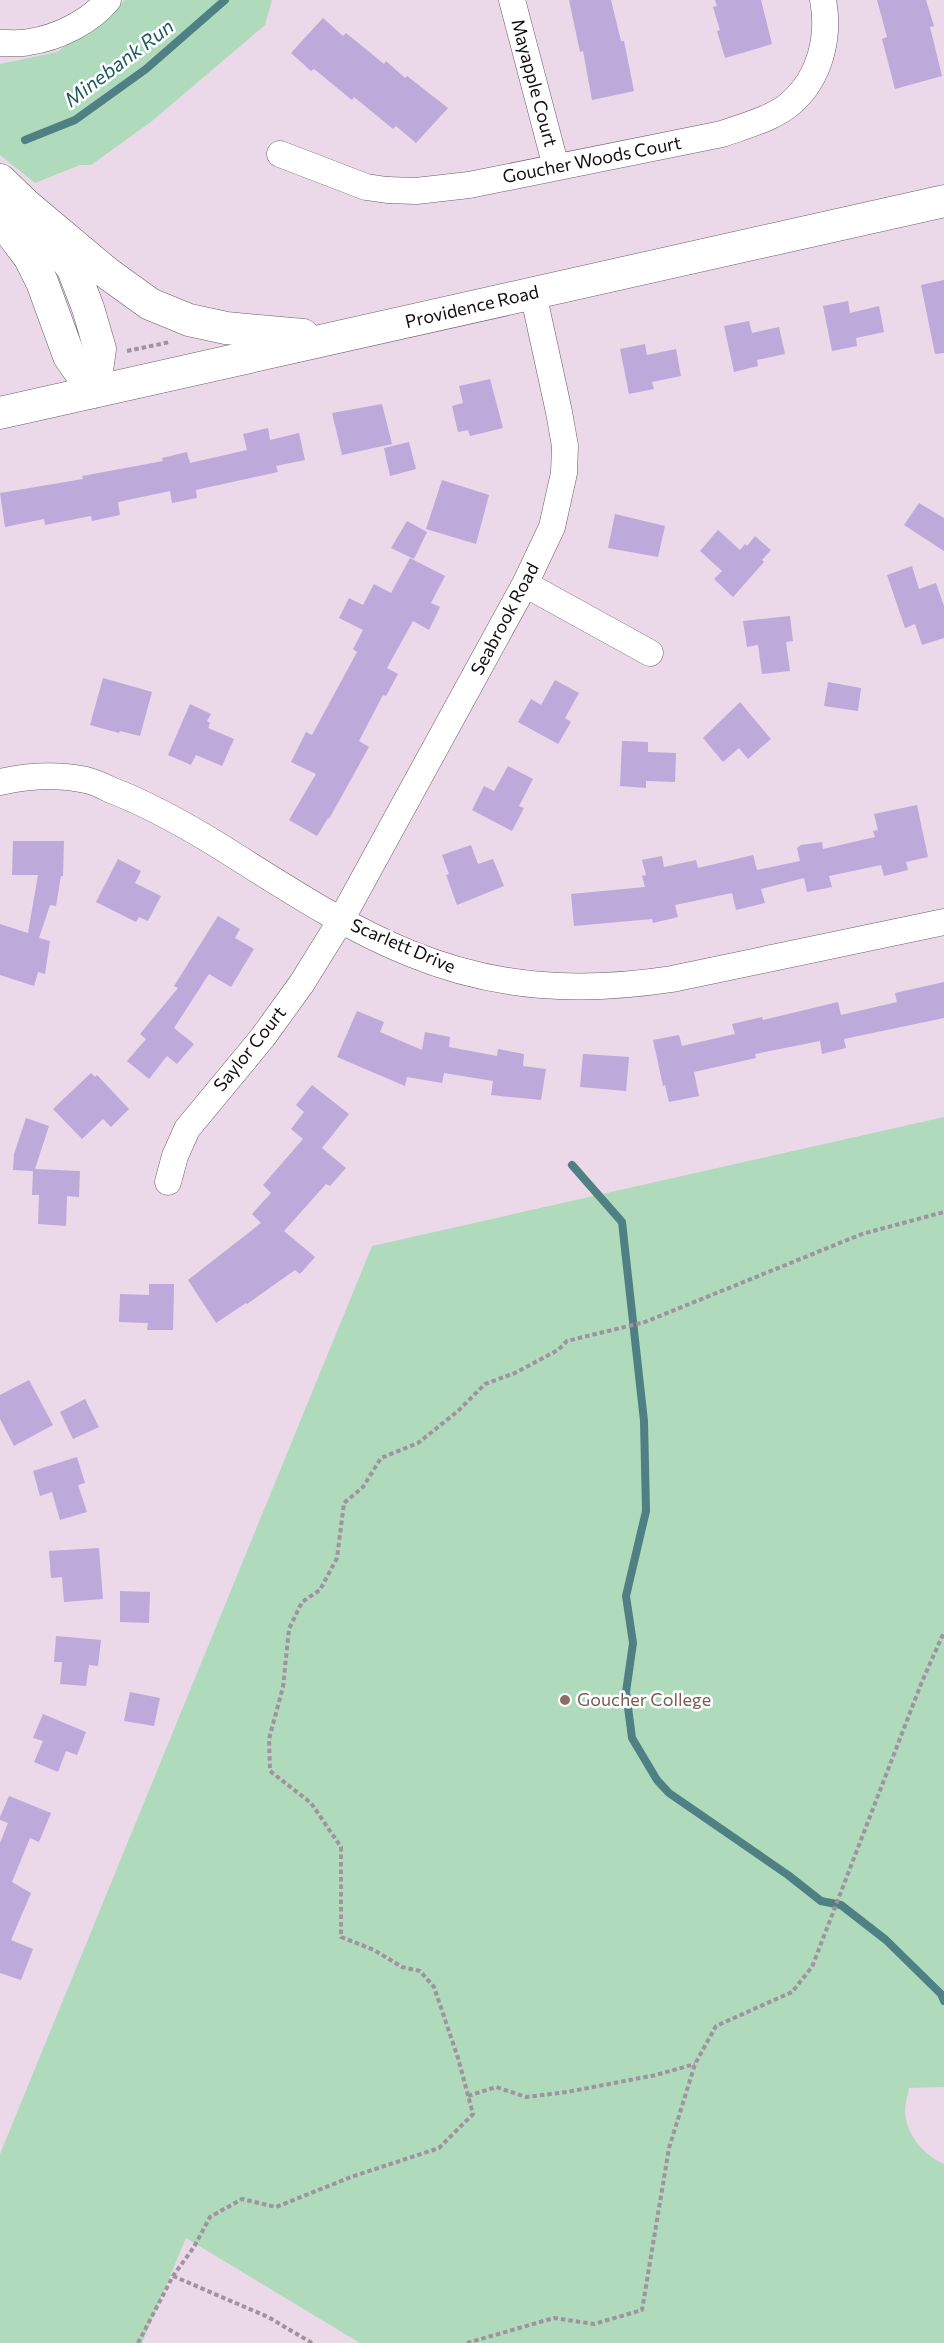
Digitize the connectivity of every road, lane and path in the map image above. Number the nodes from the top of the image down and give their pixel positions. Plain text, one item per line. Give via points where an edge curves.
1 (108, 0) edge
2 (512, 0) edge
3 (823, 0) edge
4 (0, 43) edge
5 (280, 154) dead end
6 (556, 167) junction
7 (0, 180) edge
8 (944, 201) edge
9 (13, 211) edge
10 (533, 293) junction
11 (337, 337) junction
12 (178, 340) dead end
13 (123, 352) dead end
14 (94, 392) junction
15 (0, 413) edge
16 (525, 584) junction
17 (650, 653) dead end
18 (0, 782) edge
19 (341, 920) junction
20 (944, 922) edge
21 (168, 1182) dead end
22 (944, 1212) edge
23 (944, 1632) edge
24 (695, 2064) junction
25 (468, 2096) junction
26 (173, 2276) junction
27 (138, 2343) edge
28 (312, 2343) edge
29 (467, 2343) edge

1 - 4 street via 87,21 58,33 29,42
2 - 6 street, Mayapple Court
3 - 6 street, Goucher Woods Court via 823,46 818,68 790,104 722,134
5 - 6 street, Goucher Woods Court via 366,187 400,191 470,184
7 - 9 street
8 - 10 street, Providence Road
9 - 11 street via 150,304 189,320 226,328
9 - 14 street via 73,269 100,349
10 - 11 street, Providence Road
10 - 16 street, Seabrook Road via 560,412 565,464 552,527
11 - 14 street, Providence Road
12 - 13 path
14 - 15 street, Providence Road
16 - 17 street
16 - 19 street, Seabrook Road
18 - 19 street, Scarlett Drive via 54,776 86,780 124,795 161,811
19 - 20 street, Scarlett Drive via 459,971 507,981 593,988 672,979
19 - 21 street, Saylor Court via 263,1037 187,1129
22 - 25 path via 862,1234 645,1322 567,1341 532,1364 485,1384 418,1443 381,1458 363,1486 344,1503 337,1558 320,1590 302,1602 289,1629 283,1687 269,1739 270,1771 311,1803 341,1847 341,1937 402,1967 420,1971 434,1987
23 - 24 path via 812,1967 792,1992 716,2026
24 - 25 path via 567,2092 526,2097 496,2087
24 - 29 path via 669,2148 642,2310 594,2324 554,2318
25 - 26 path via 473,2114 439,2148 276,2207 242,2199 210,2217
26 - 27 path
26 - 28 path via 268,2317

